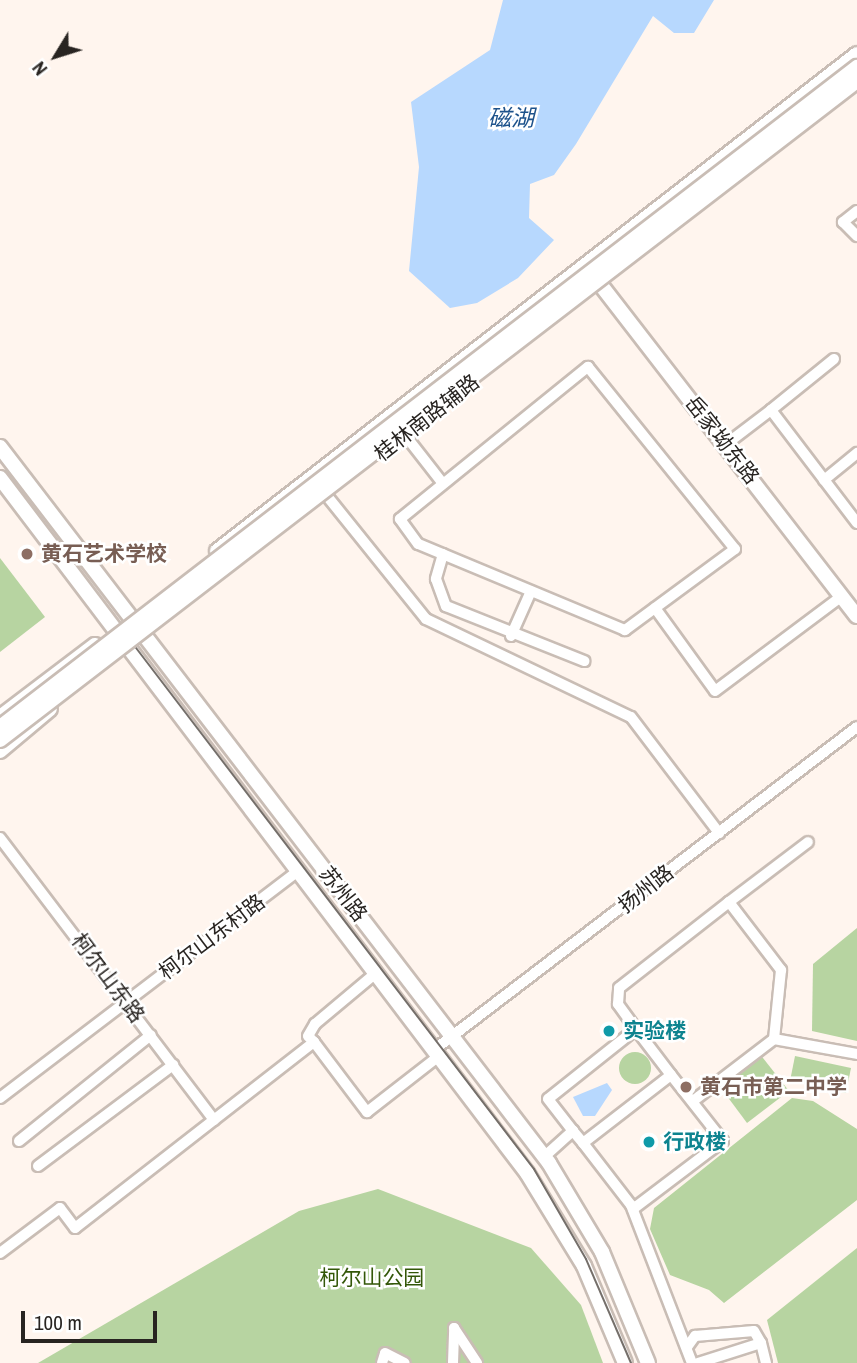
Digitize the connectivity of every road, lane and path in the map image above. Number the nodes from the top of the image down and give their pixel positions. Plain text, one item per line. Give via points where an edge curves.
1 (857, 54) edge
2 (857, 67) edge
3 (857, 80) edge
4 (857, 88) edge
5 (857, 211) edge
6 (857, 236) edge
7 (586, 265) junction
8 (599, 282) junction
9 (834, 359) dead end
10 (771, 410) junction
11 (405, 435) junction
12 (725, 445) junction
13 (0, 447) edge
14 (857, 453) edge
15 (0, 478) edge
16 (824, 480) junction
17 (441, 481) junction
18 (327, 496) junction
19 (857, 523) edge
20 (443, 554) junction
21 (531, 591) junction
22 (842, 596) junction
23 (655, 608) junction
24 (857, 616) edge
25 (129, 619) junction
26 (111, 633) junction
27 (141, 636) junction
28 (511, 636) junction
29 (124, 649) junction
30 (584, 662) dead end
31 (0, 717) edge
32 (0, 727) edge
33 (857, 727) edge
34 (0, 740) edge
35 (0, 751) edge
36 (719, 833) junction
37 (0, 838) edge
38 (807, 842) dead end
39 (297, 872) junction
40 (729, 902) junction
41 (376, 973) junction
42 (126, 1002) junction
43 (636, 1029) junction
44 (151, 1035) junction
45 (452, 1036) junction
46 (774, 1039) junction
47 (314, 1042) junction
48 (437, 1053) junction
49 (857, 1054) edge
50 (173, 1065) junction
51 (671, 1074) junction
52 (0, 1098) edge
53 (692, 1101) junction
54 (214, 1120) junction
55 (573, 1131) junction
56 (19, 1141) dead end
57 (583, 1143) junction
58 (545, 1156) junction
59 (38, 1166) dead end
60 (633, 1209) junction
61 (0, 1253) edge
62 (761, 1343) junction
63 (687, 1347) junction
64 (382, 1363) edge
65 (405, 1363) edge
66 (453, 1363) edge
67 (477, 1363) edge
68 (625, 1363) edge
69 (648, 1363) edge
70 (692, 1363) edge
71 (698, 1363) edge
72 (766, 1363) edge

1 - 7 main road, 桂林南路辅路
2 - 32 main road, bridge
3 - 34 main road, bridge
4 - 8 main road, 桂林南路辅路
5 - 6 street via 843,222
7 - 8 main road, 岳家坳东路
7 - 25 main road, 桂林南路辅路
8 - 11 main road, 桂林南路辅路
8 - 12 main road, 岳家坳东路
9 - 10 street
10 - 12 street
10 - 16 street
11 - 17 street
11 - 18 main road, 桂林南路辅路
12 - 22 main road, 岳家坳东路
13 - 25 main road, 苏州路
14 - 16 street
15 - 26 main road, 苏州路
16 - 19 street
17 - 20 street via 400,519 418,544
17 - 23 street via 587,367 596,370 735,549
18 - 27 main road, 桂林南路辅路
18 - 36 street via 426,620 632,717
20 - 21 street
20 - 28 street via 436,586 446,606
21 - 23 street via 625,630
21 - 28 street
22 - 23 street via 715,691
22 - 24 main road, 岳家坳东路
25 - 26 main road, 桂林南路辅路
25 - 27 main road, 苏州路
26 - 29 main road, 苏州路
26 - 31 main road, 桂林南路辅路
27 - 29 main road, 桂林南路辅路
27 - 45 main road, 苏州路
28 - 30 street
29 - 35 main road, 桂林南路辅路
29 - 39 main road, 苏州路
33 - 36 street, 扬州路
36 - 45 street, 扬州路
37 - 42 street, 柯尔山东路
38 - 40 street
39 - 41 main road, 苏州路
39 - 42 street, 柯尔山东村路
40 - 43 street via 619,988 618,1004
40 - 46 street via 781,970
41 - 47 street via 315,1024 308,1036
41 - 48 main road, 苏州路
42 - 44 street, 柯尔山东路
42 - 52 street, 柯尔山东村路
43 - 51 street
43 - 55 street via 548,1098
44 - 50 street, 柯尔山东路
44 - 56 street
45 - 48 street, 扬州路
45 - 58 main road, 苏州路
46 - 49 street
46 - 53 street
47 - 48 street, 扬州路 via 367,1112
47 - 54 street
48 - 68 main road, 苏州路 via 527,1173 584,1266
50 - 54 street, 柯尔山东路
50 - 59 street
51 - 53 street
51 - 57 street
53 - 60 street via 723,1140
54 - 61 street via 75,1228 60,1208
55 - 57 street
55 - 58 street
57 - 60 street
58 - 69 main road, 苏州路 via 602,1252
60 - 63 street
62 - 63 street via 754,1331 695,1336
62 - 71 street
62 - 72 street
63 - 70 street
64 - 65 street via 385,1353
66 - 67 street via 454,1328

